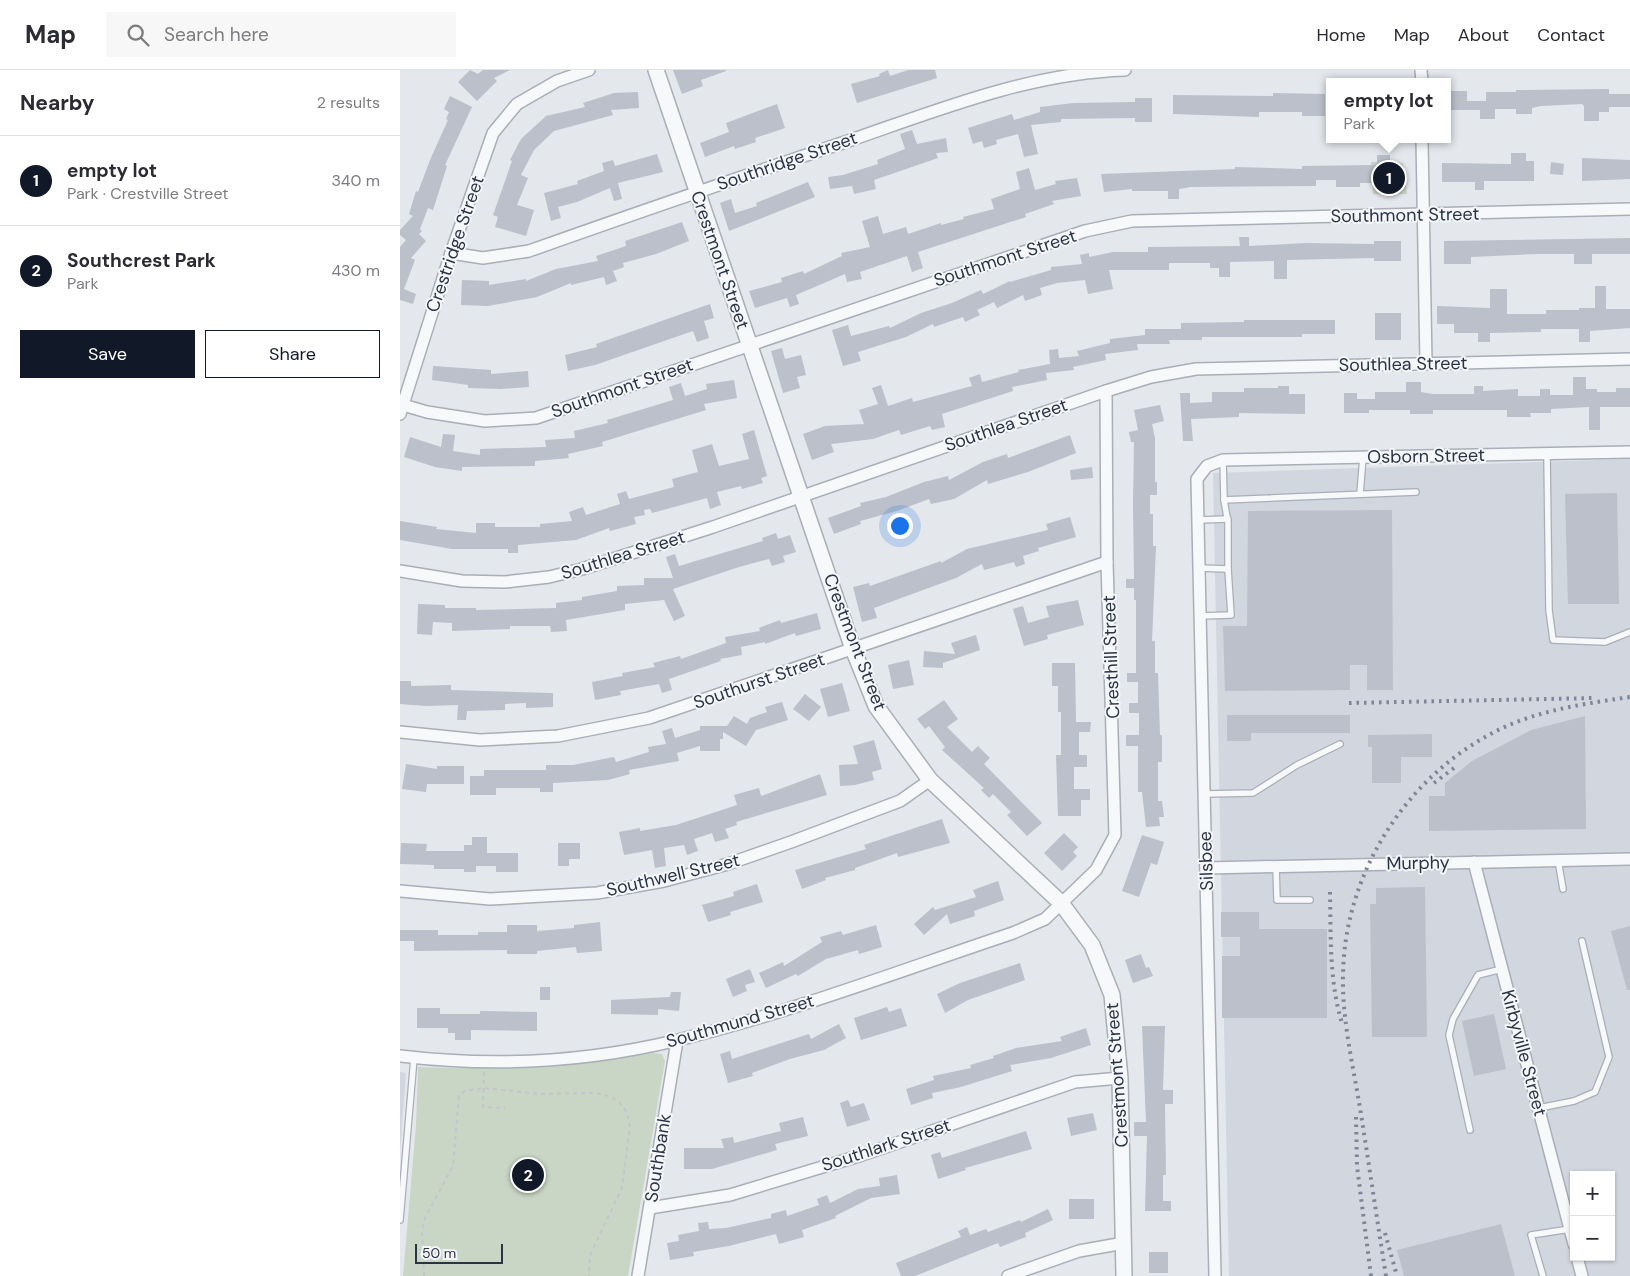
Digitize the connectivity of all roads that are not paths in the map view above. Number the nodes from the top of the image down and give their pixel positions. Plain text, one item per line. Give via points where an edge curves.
1 (589, 70) edge
2 (656, 70) edge
3 (1125, 70) edge
4 (1422, 143) edge
5 (697, 192) junction
6 (1630, 209) edge
7 (1423, 214) junction
8 (451, 254) junction
9 (750, 344) junction
10 (1630, 359) edge
11 (1426, 363) junction
12 (1106, 391) junction
13 (402, 409) edge
14 (1630, 452) edge
15 (1547, 453) junction
16 (1363, 457) junction
17 (1223, 460) junction
18 (1416, 492) dead end
19 (1360, 494) junction
20 (802, 496) junction
21 (1224, 500) junction
22 (1228, 519) junction
23 (1198, 520) junction
24 (1107, 562) junction
25 (1199, 568) junction
26 (1228, 569) junction
27 (400, 571) edge
28 (1200, 616) junction
29 (1630, 632) edge
30 (853, 649) junction
31 (400, 732) edge
32 (1340, 744) dead end
33 (930, 780) junction
34 (1204, 794) junction
35 (1630, 859) edge
36 (1558, 860) junction
37 (1474, 862) junction
38 (1276, 866) junction
39 (1206, 868) junction
40 (1562, 889) dead end
41 (400, 892) edge
42 (1310, 900) dead end
43 (1061, 903) junction
44 (1582, 941) dead end
45 (1502, 969) junction
46 (677, 1041) junction
47 (400, 1056) edge
48 (414, 1058) junction
49 (1120, 1078) junction
50 (1539, 1108) junction
51 (1470, 1130) dead end
52 (650, 1208) junction
53 (400, 1220) edge
54 (1570, 1229) joint
55 (1124, 1244) junction
56 (1578, 1261) edge
57 (638, 1276) edge
58 (1008, 1276) edge
59 (1124, 1276) edge
60 (1215, 1276) edge
61 (1543, 1276) edge
62 (1582, 1276) edge

1 - 8 street, Crestridge Street via 557,81 517,104 493,133
2 - 5 street, Crestmont Street
3 - 5 street, Southridge Street via 1093,71 1021,84
4 - 7 street
5 - 8 street, Southridge Street via 529,251 482,258
5 - 9 street, Crestmont Street
6 - 7 street, Southmont Street
7 - 9 street, Southmont Street via 1132,221 1086,231
7 - 11 street
8 - 13 street, Crestridge Street
9 - 13 street, Southmont Street via 536,418 485,421
9 - 20 street, Crestmont Street
10 - 11 street, Southlea Street
11 - 12 street, Southlea Street via 1196,369 1151,377
12 - 20 street, Southlea Street
12 - 24 street, Cresthill Street
14 - 15 street, Osborn Street
15 - 16 street, Osborn Street
15 - 29 lane via 1549,610 1554,640 1605,642
16 - 17 street, Osborn Street
16 - 19 lane
17 - 21 lane
17 - 23 street, Silsbee via 1207,466 1197,479
18 - 19 lane
19 - 21 lane
20 - 27 street, Southlea Street via 548,577 505,582 462,581
20 - 30 street, Crestmont Street
21 - 22 lane
22 - 23 lane
22 - 26 lane
23 - 25 street, Silsbee
24 - 30 street, Southurst Street
24 - 43 street, Cresthill Street via 1115,836 1096,870
25 - 26 lane
25 - 28 street, Silsbee
26 - 28 lane via 1231,615
28 - 34 street, Silsbee
30 - 31 street, Southurst Street via 649,718 558,736 480,740
30 - 33 street, Crestmont Street via 876,706
32 - 34 lane via 1297,764 1253,793
33 - 41 street, Southwell Street via 900,801 809,836 728,864 664,881 597,893 490,899
33 - 43 street, Crestmont Street
34 - 39 street, Silsbee
35 - 36 street, Murphy
36 - 37 street, Murphy
36 - 40 lane
37 - 38 street, Murphy
37 - 45 street, Kirbyville Street
38 - 39 street, Murphy
38 - 42 lane via 1276,900
39 - 60 street, Silsbee
43 - 46 street, Southmund Street via 1045,919 1013,933 783,1012
43 - 49 street, Crestmont Street via 1092,945 1112,995
44 - 50 lane via 1610,1057 1594,1092 1574,1101
45 - 50 street, Kirbyville Street
45 - 51 lane via 1478,975 1453,1019 1448,1035
46 - 48 street, Southmund Street via 557,1059 484,1062
46 - 52 street, Southbank
47 - 48 street, Southmund Street
48 - 53 lane
49 - 52 street, Southlark Street via 1075,1082 862,1155 730,1195
49 - 55 street, Crestmont Street
50 - 54 street, Kirbyville Street
52 - 57 street, Southbank
54 - 61 lane via 1531,1236
55 - 58 street via 1079,1251
55 - 59 street, Crestmont Street
56 - 62 street

